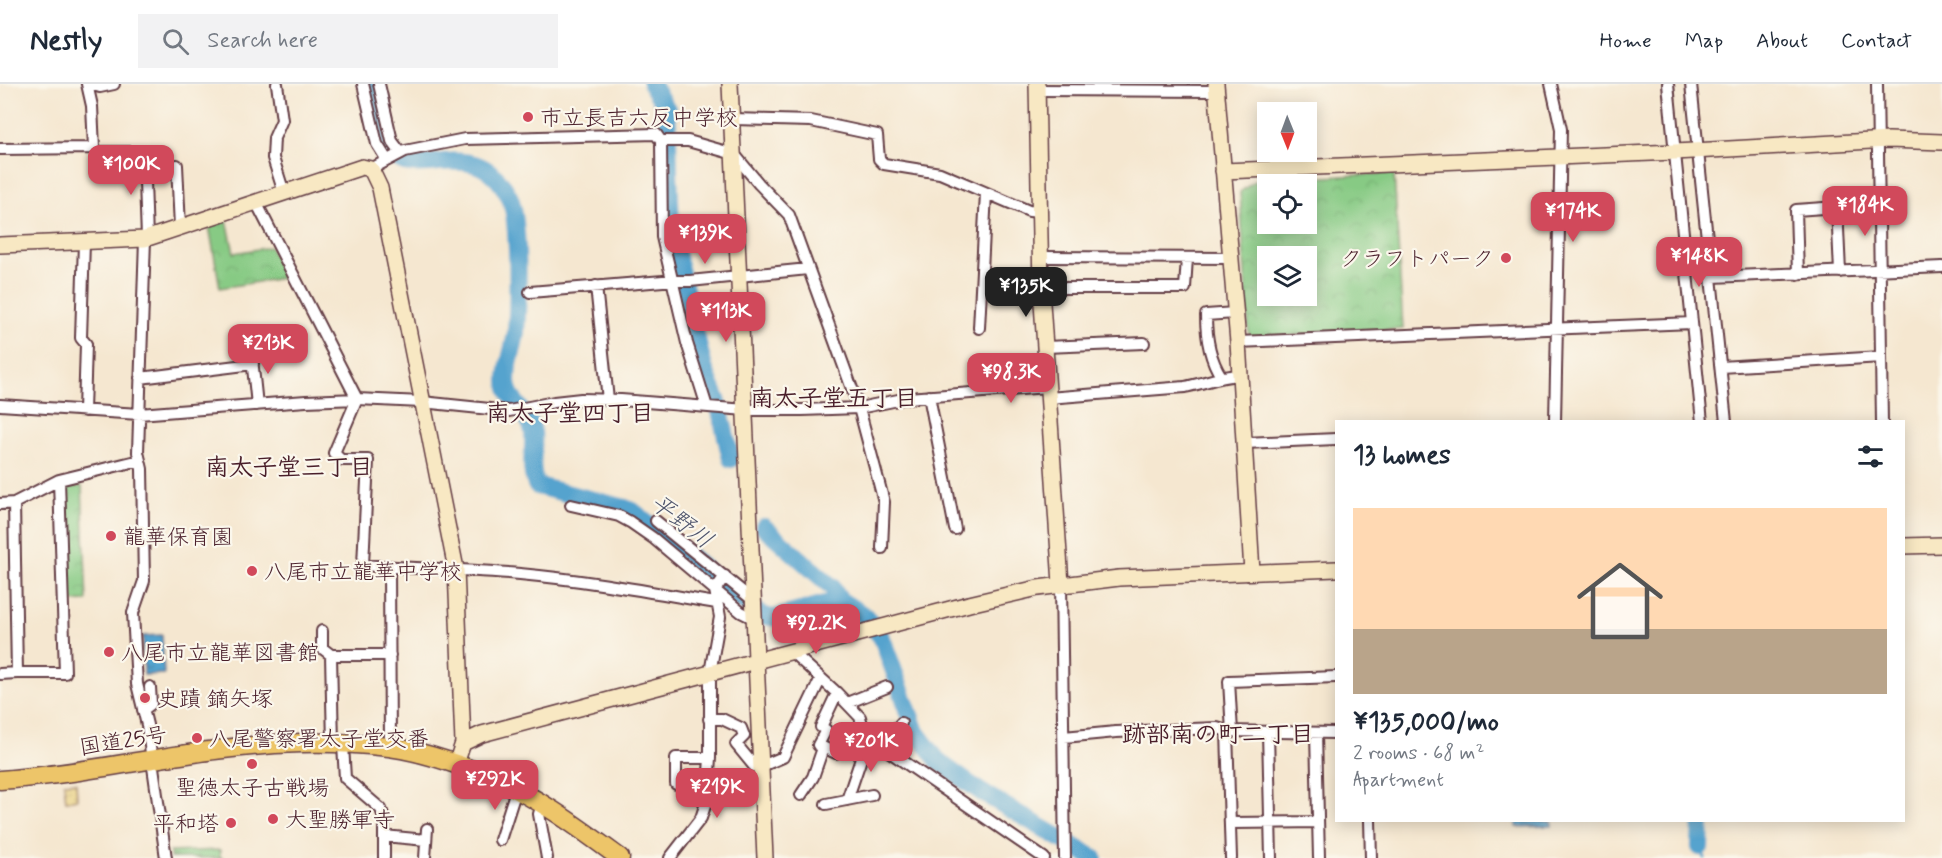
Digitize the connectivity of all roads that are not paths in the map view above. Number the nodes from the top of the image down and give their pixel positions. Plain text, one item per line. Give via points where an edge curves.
1 (88, 84) edge
2 (114, 84) edge
3 (277, 84) edge
4 (363, 84) edge
5 (379, 84) edge
6 (730, 84) edge
7 (1551, 84) edge
8 (1668, 84) edge
9 (1691, 84) edge
10 (1877, 84) edge
11 (1037, 87) edge
12 (1129, 87) edge
13 (1216, 88) edge
14 (733, 119) junction
15 (661, 141) junction
16 (1878, 141) junction
17 (1942, 142) edge
18 (94, 148) junction
19 (0, 149) edge
20 (1698, 151) junction
21 (1675, 152) junction
22 (144, 153) junction
23 (160, 153) dead end
24 (401, 153) junction
25 (734, 154) junction
26 (1560, 156) junction
27 (387, 160) junction
28 (177, 165) dead end
29 (371, 169) junction
30 (1223, 171) junction
31 (986, 192) junction
32 (284, 193) junction
33 (256, 202) junction
34 (1879, 204) junction
35 (1837, 207) junction
36 (1040, 212) junction
37 (180, 227) junction
38 (146, 239) junction
39 (84, 242) junction
40 (0, 245) edge
41 (1040, 257) junction
42 (1187, 258) junction
43 (1231, 258) junction
44 (1942, 267) edge
45 (808, 269) junction
46 (1880, 270) junction
47 (1840, 272) junction
48 (1798, 273) junction
49 (740, 275) junction
50 (1712, 277) junction
51 (673, 282) junction
52 (596, 286) junction
53 (1041, 288) junction
54 (530, 291) dead end
55 (1235, 313) junction
56 (1692, 323) junction
57 (979, 328) dead end
58 (1557, 329) junction
59 (1238, 342) junction
60 (1144, 343) dead end
61 (1045, 347) junction
62 (251, 349) dead end
63 (1881, 357) junction
64 (253, 364) junction
65 (1721, 367) junction
66 (1239, 375) junction
67 (1221, 376) junction
68 (140, 378) junction
69 (1048, 393) junction
70 (929, 396) junction
71 (357, 399) junction
72 (608, 400) junction
73 (422, 402) junction
74 (0, 405) edge
75 (257, 405) junction
76 (707, 407) junction
77 (859, 408) junction
78 (746, 410) junction
79 (84, 411) junction
80 (139, 414) junction
81 (1555, 420) edge
82 (1702, 420) edge
83 (1726, 420) edge
84 (1882, 420) edge
85 (1335, 439) edge
86 (1244, 443) junction
87 (140, 460) junction
88 (59, 480) junction
89 (14, 503) junction
90 (0, 504) edge
91 (571, 504) dead end
92 (656, 521) dead end
93 (955, 529) dead end
94 (1942, 545) edge
95 (1905, 546) edge
96 (882, 548) dead end
97 (389, 567) junction
98 (1335, 568) edge
99 (456, 569) junction
100 (1252, 572) junction
101 (725, 576) junction
102 (1061, 584) junction
103 (715, 590) junction
104 (754, 601) junction
105 (716, 603) junction
106 (755, 619) junction
107 (322, 631) dead end
108 (792, 652) junction
109 (331, 655) junction
110 (390, 655) junction
111 (757, 661) junction
112 (17, 673) junction
113 (710, 673) junction
114 (0, 674) edge
115 (1335, 677) edge
116 (821, 678) junction
117 (150, 687) dead end
118 (887, 687) dead end
119 (837, 693) junction
120 (847, 703) junction
121 (143, 710) junction
122 (710, 719) junction
123 (901, 723) dead end
124 (1229, 731) junction
125 (1268, 732) junction
126 (1316, 733) junction
127 (1335, 733) edge
128 (1064, 736) junction
129 (868, 738) junction
130 (463, 743) junction
131 (338, 744) junction
132 (390, 747) junction
133 (882, 747) junction
134 (823, 748) junction
135 (836, 753) dead end
136 (710, 758) junction
137 (152, 759) junction
138 (456, 764) junction
139 (762, 766) junction
140 (0, 780) edge
141 (676, 784) dead end
142 (516, 790) junction
143 (801, 795) dead end
144 (872, 795) dead end
145 (847, 800) junction
146 (542, 804) junction
147 (826, 804) dead end
148 (1318, 822) junction
149 (1370, 822) edge
150 (1230, 823) junction
151 (1270, 823) junction
152 (384, 836) junction
153 (500, 840) dead end
154 (166, 858) edge
155 (384, 858) edge
156 (425, 858) edge
157 (547, 858) edge
158 (620, 858) edge
159 (670, 858) edge
160 (765, 858) edge
161 (1044, 858) edge
162 (1065, 858) edge
163 (1231, 858) edge
164 (1271, 858) edge
165 (1319, 858) edge
166 (1371, 858) edge

1 - 2 street
1 - 18 street
3 - 32 street via 282,120 274,138 273,158
4 - 27 street via 377,144
5 - 24 street via 392,141
6 - 14 street
7 - 26 street via 1561,129
8 - 21 street
9 - 20 street
10 - 16 street
11 - 12 street
11 - 36 street
12 - 13 street
13 - 30 street
14 - 25 street
14 - 31 street via 811,121 877,135 879,159 884,164 940,173
15 - 24 street via 656,134 465,139
15 - 25 street via 688,141
15 - 51 street via 662,237
16 - 17 street
16 - 20 street
16 - 34 street
18 - 19 street
18 - 22 street via 97,152
20 - 21 street
20 - 50 street
21 - 26 street
21 - 56 street
22 - 23 street
22 - 38 street
24 - 27 street
25 - 45 street via 789,215
25 - 49 street
26 - 30 street
26 - 58 street
27 - 29 street
28 - 37 street
29 - 32 street via 362,167
29 - 73 street via 380,188
30 - 43 street
31 - 36 street
31 - 57 street
32 - 33 street
33 - 37 street
33 - 71 street
34 - 35 street
34 - 46 street
35 - 47 street
35 - 48 street via 1796,210
36 - 41 street
37 - 38 street
38 - 39 street
38 - 68 street
39 - 40 street
39 - 79 street
41 - 42 street
41 - 53 street
42 - 43 street
42 - 53 street via 1185,288
43 - 55 street
44 - 46 street
45 - 49 street
45 - 77 street
46 - 47 street
46 - 63 street
47 - 48 street
48 - 50 street
49 - 51 street
49 - 78 street
50 - 65 street
51 - 52 street
51 - 76 street
52 - 54 street
52 - 72 street
53 - 61 street
55 - 59 street
55 - 67 street via 1206,315 1213,363
56 - 58 street
56 - 82 street
58 - 59 street
58 - 81 street
59 - 66 street
60 - 61 street
61 - 69 street
62 - 64 street
63 - 65 street
63 - 84 street
64 - 68 street
64 - 75 street
65 - 83 street
66 - 67 street
66 - 86 street
67 - 69 street via 1185,387
68 - 80 street
69 - 70 street
69 - 102 street
70 - 77 street
70 - 93 street
71 - 73 street
71 - 75 street
71 - 97 street via 334,453 341,460 368,460 363,566
72 - 73 street via 554,402 513,411
72 - 76 street
73 - 99 street
74 - 79 street
75 - 80 street
76 - 78 street
77 - 78 street
77 - 96 street via 884,502
78 - 104 street
79 - 80 street
80 - 87 street
85 - 86 street
86 - 100 street
87 - 88 street
87 - 121 street via 144,581 133,613 137,684
88 - 89 street
88 - 112 street via 65,673
89 - 90 street
89 - 112 street
91 - 103 street via 630,522
92 - 101 street
94 - 95 street
97 - 99 street
97 - 110 street
98 - 100 street
99 - 105 street via 578,580
99 - 130 street
100 - 102 street
101 - 103 street
101 - 104 street
102 - 108 street via 969,604
102 - 128 street
103 - 105 street
103 - 106 street
104 - 106 street
105 - 113 street via 720,617
106 - 111 street
107 - 109 street via 321,648
108 - 111 street
108 - 116 street
109 - 110 street
109 - 131 street
110 - 132 street
111 - 113 street
111 - 139 street
112 - 114 street
113 - 122 street
113 - 130 street via 482,734
115 - 124 street via 1229,681
116 - 119 street
116 - 139 street via 783,757
117 - 121 street via 151,704
118 - 120 street
119 - 120 street
119 - 134 street via 821,727 826,730 818,745
120 - 129 street via 860,717
121 - 137 street
122 - 136 street
122 - 139 street via 722,719 741,728 744,736 736,744 754,766
123 - 133 street
124 - 125 street
124 - 128 street via 1206,728
124 - 150 street
125 - 126 street
125 - 151 street
126 - 127 street
126 - 148 street
128 - 162 street
129 - 133 street
129 - 145 street
130 - 138 street
131 - 132 highway, 国道25号
131 - 137 highway, 国道25号 via 302,743
131 - 152 street via 345,778 381,809
132 - 138 highway, 国道25号
133 - 161 street
134 - 135 street
134 - 143 street via 813,777
136 - 141 street via 676,758
136 - 159 street via 705,810
137 - 140 highway, 国道25号
137 - 154 street
138 - 142 highway, 国道25号
139 - 160 street
142 - 146 highway, 国道25号
142 - 153 street
144 - 145 street
145 - 147 street
146 - 157 street via 539,814
146 - 158 highway, 国道25号
148 - 151 street
148 - 165 street
149 - 166 street
150 - 151 street
150 - 163 street
151 - 164 street
152 - 155 street
152 - 156 street via 427,834

